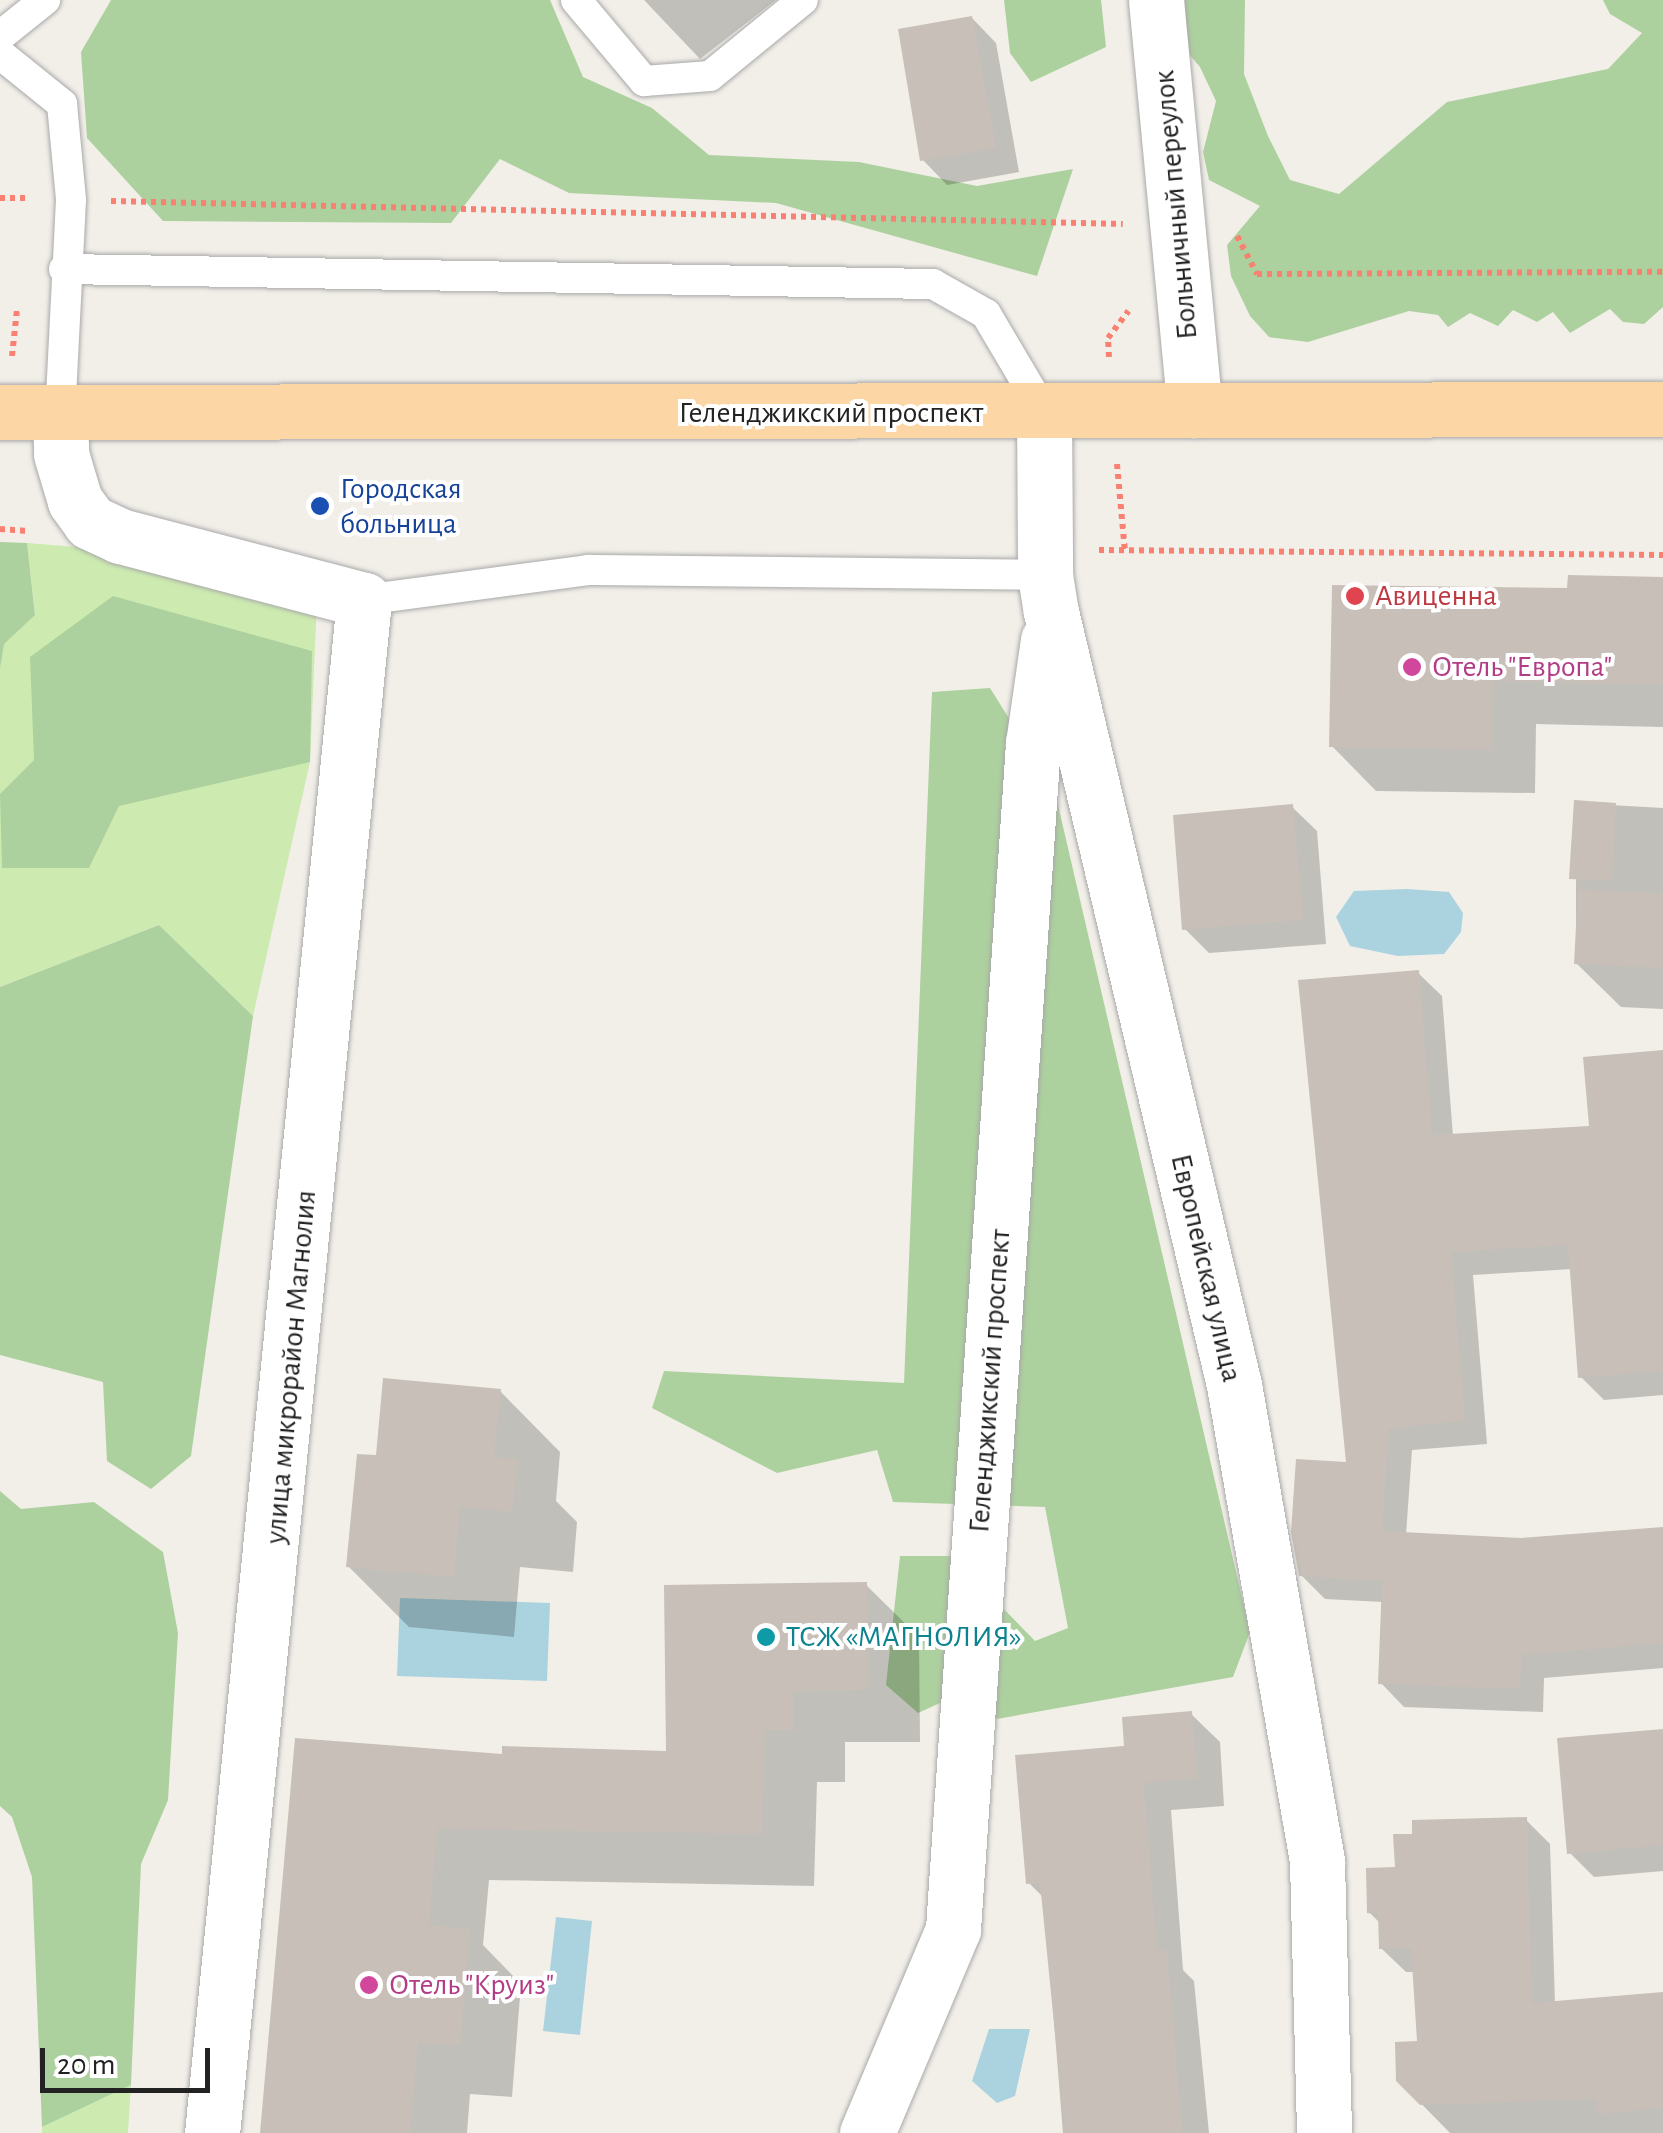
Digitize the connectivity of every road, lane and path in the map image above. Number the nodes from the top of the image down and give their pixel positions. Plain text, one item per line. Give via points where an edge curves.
1 (45, 0) edge
2 (576, 0) edge
3 (803, 0) edge
4 (1156, 0) edge
5 (0, 36) edge
6 (0, 54) edge
7 (0, 198) edge
8 (28, 198) junction
9 (71, 200) junction
10 (26, 218) dead end
11 (1178, 224) junction
12 (64, 269) junction
13 (1663, 272) edge
14 (18, 296) dead end
15 (1663, 409) edge
16 (1196, 410) junction
17 (1044, 412) junction
18 (22, 414) edge
19 (1048, 594) junction
20 (364, 600) junction
21 (212, 2133) edge
22 (867, 2133) edge
23 (1324, 2133) edge

1 - 5 lane
2 - 3 lane via 644,81 710,76
4 - 11 street, Больничный переулок
6 - 9 lane via 62,104
7 - 8 path
8 - 9 path
8 - 10 path
9 - 11 path via 899,223
9 - 12 lane
11 - 13 path via 1234,231 1257,274
11 - 16 street, Больничный переулок
12 - 17 lane via 932,284 986,314
12 - 18 lane
14 - 18 path
15 - 16 main road, Геленджикский проспект
16 - 17 main road, Геленджикский проспект
17 - 18 main road, Геленджикский проспект
17 - 19 street, Европейская улица
18 - 20 street via 61,454 74,501 90,522 120,536
19 - 20 lane via 588,570
19 - 22 street, Геленджикский проспект via 953,1930
19 - 23 street, Европейская улица via 1238,1404 1317,1862
20 - 21 street, улица микрорайон Магнолия

